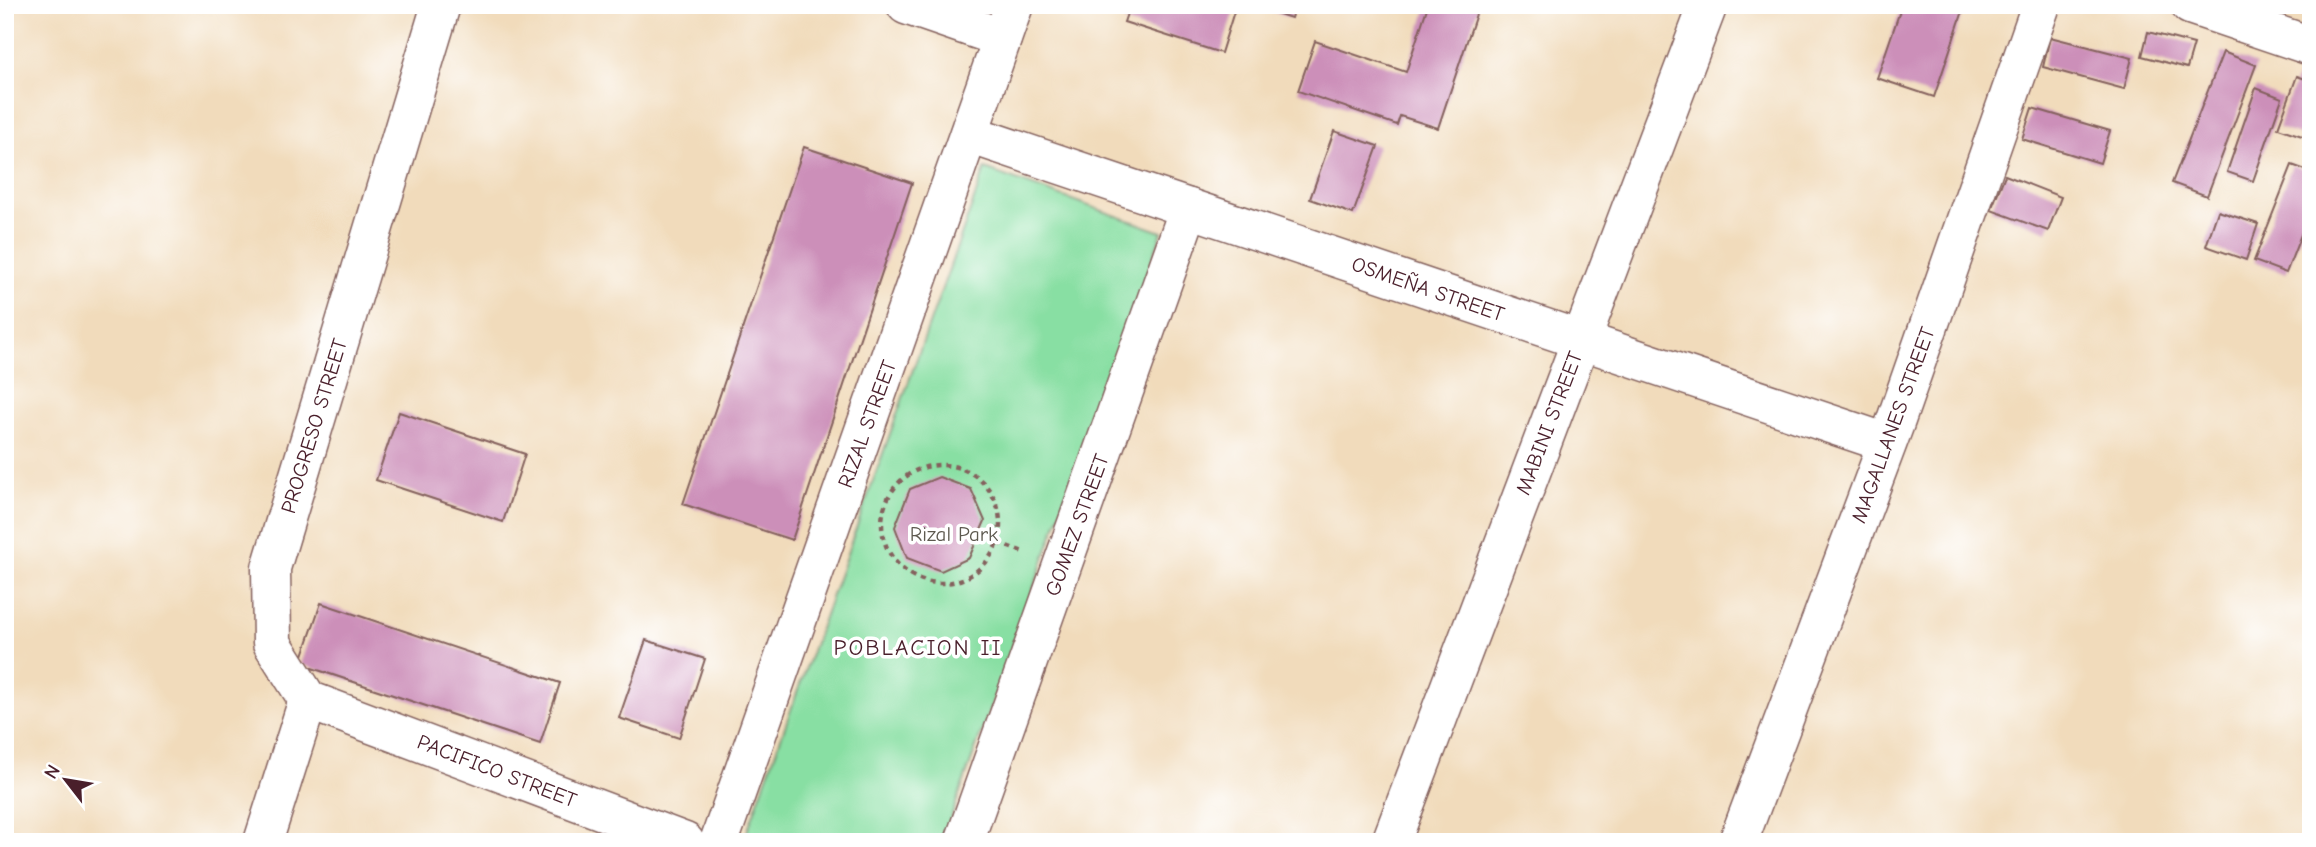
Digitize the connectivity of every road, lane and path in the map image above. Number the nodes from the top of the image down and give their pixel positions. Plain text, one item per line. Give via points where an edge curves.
1 (441, 5) edge
2 (906, 5) edge
3 (1709, 5) edge
4 (2041, 5) edge
5 (2190, 5) edge
6 (1008, 21) edge
7 (2311, 46) edge
8 (969, 134) junction
9 (1189, 208) junction
10 (1580, 340) junction
11 (1887, 443) junction
12 (920, 580) joint
13 (308, 700) junction
14 (263, 842) edge
15 (685, 842) edge
16 (719, 842) edge
17 (964, 842) edge
18 (1391, 842) edge
19 (1738, 842) edge

1 - 13 main road, PROGRESO STREET via 271,568 272,643
2 - 6 main road
3 - 10 main road, MABINI STREET
4 - 11 main road, MAGALLANES STREET
5 - 7 main road
6 - 8 main road, RIZAL STREET
8 - 9 main road, OSMEÑA STREET
8 - 16 main road, RIZAL STREET
9 - 10 main road, OSMEÑA STREET
9 - 17 main road, GOMEZ STREET
10 - 11 main road, OSMEÑA STREET
10 - 18 main road, MABINI STREET
11 - 19 main road, MAGALLANES STREET
12 - 12 path via 940,584 961,581 979,570 998,543 1001,522 996,502 986,484 962,467 921,467 903,478 885,502 881,526 885,546 896,564
13 - 14 main road
13 - 15 main road, PACIFICO STREET

